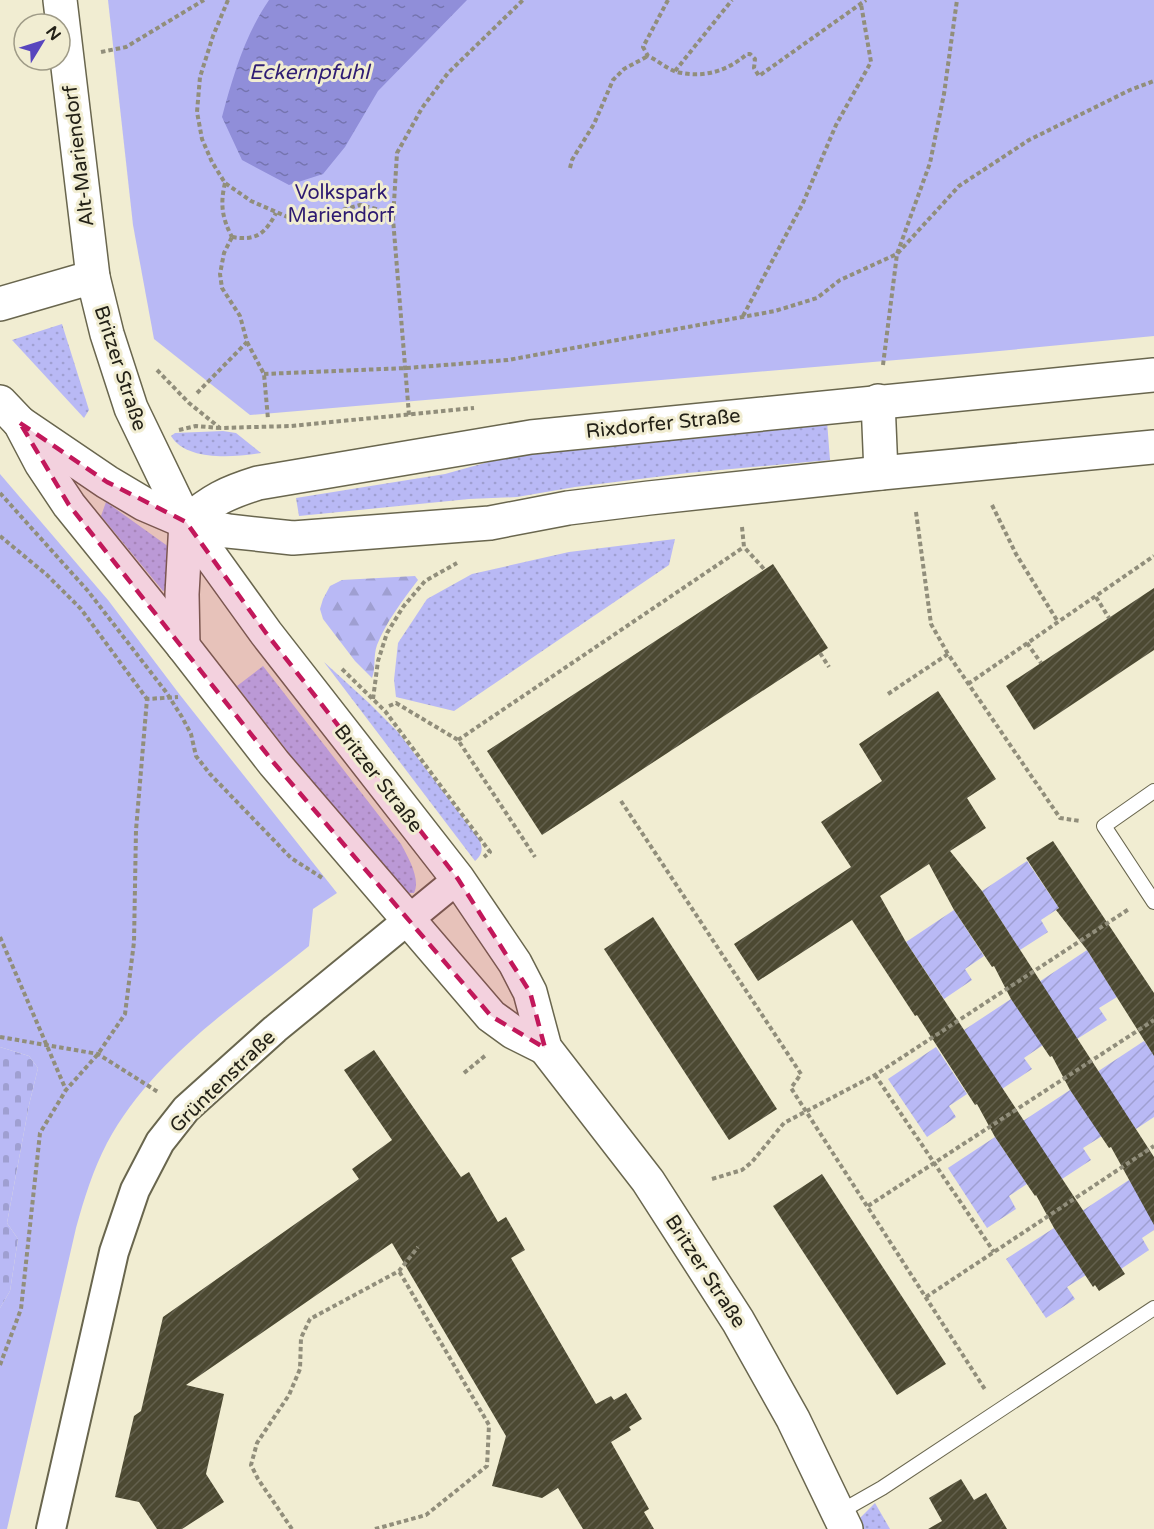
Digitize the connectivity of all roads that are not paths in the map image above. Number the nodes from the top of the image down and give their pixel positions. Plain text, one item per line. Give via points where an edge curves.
1 (60, 0) edge
2 (93, 277) junction
3 (0, 304) edge
4 (1154, 375) edge
5 (878, 401) junction
6 (10, 413) edge
7 (1154, 447) edge
8 (881, 473) junction
9 (186, 522) junction
10 (183, 646) junction
11 (1154, 791) edge
12 (458, 879) junction
13 (1153, 896) edge
14 (408, 919) junction
15 (545, 1048) junction
16 (1154, 1308) edge
17 (842, 1521) edge
18 (51, 1529) edge

1 - 2 main road, Alt-Mariendorf
2 - 3 main road
2 - 9 main road, Britzer Straße via 106,334 131,408
4 - 5 main road, Rixdorfer Straße
5 - 8 main road
5 - 9 main road, Rixdorfer Straße via 531,436 299,475 228,492
6 - 9 main road via 82,467 144,504
6 - 10 main road, Britzer Straße via 69,505
7 - 8 main road
8 - 9 main road via 568,508 490,523 314,537 228,531
9 - 10 main road, Britzer Straße
9 - 12 main road, Britzer Straße via 266,633
10 - 14 main road, Britzer Straße via 274,763
11 - 13 lane via 1104,826
12 - 14 street, Grüntenstraße
12 - 15 main road, Britzer Straße via 530,992
14 - 15 main road, Britzer Straße via 491,1016
14 - 18 street, Grüntenstraße via 186,1109 160,1142 135,1190 114,1252
15 - 17 main road, Britzer Straße via 648,1181 738,1321 793,1419
16 - 17 lane, Britzer Straße via 882,1488

